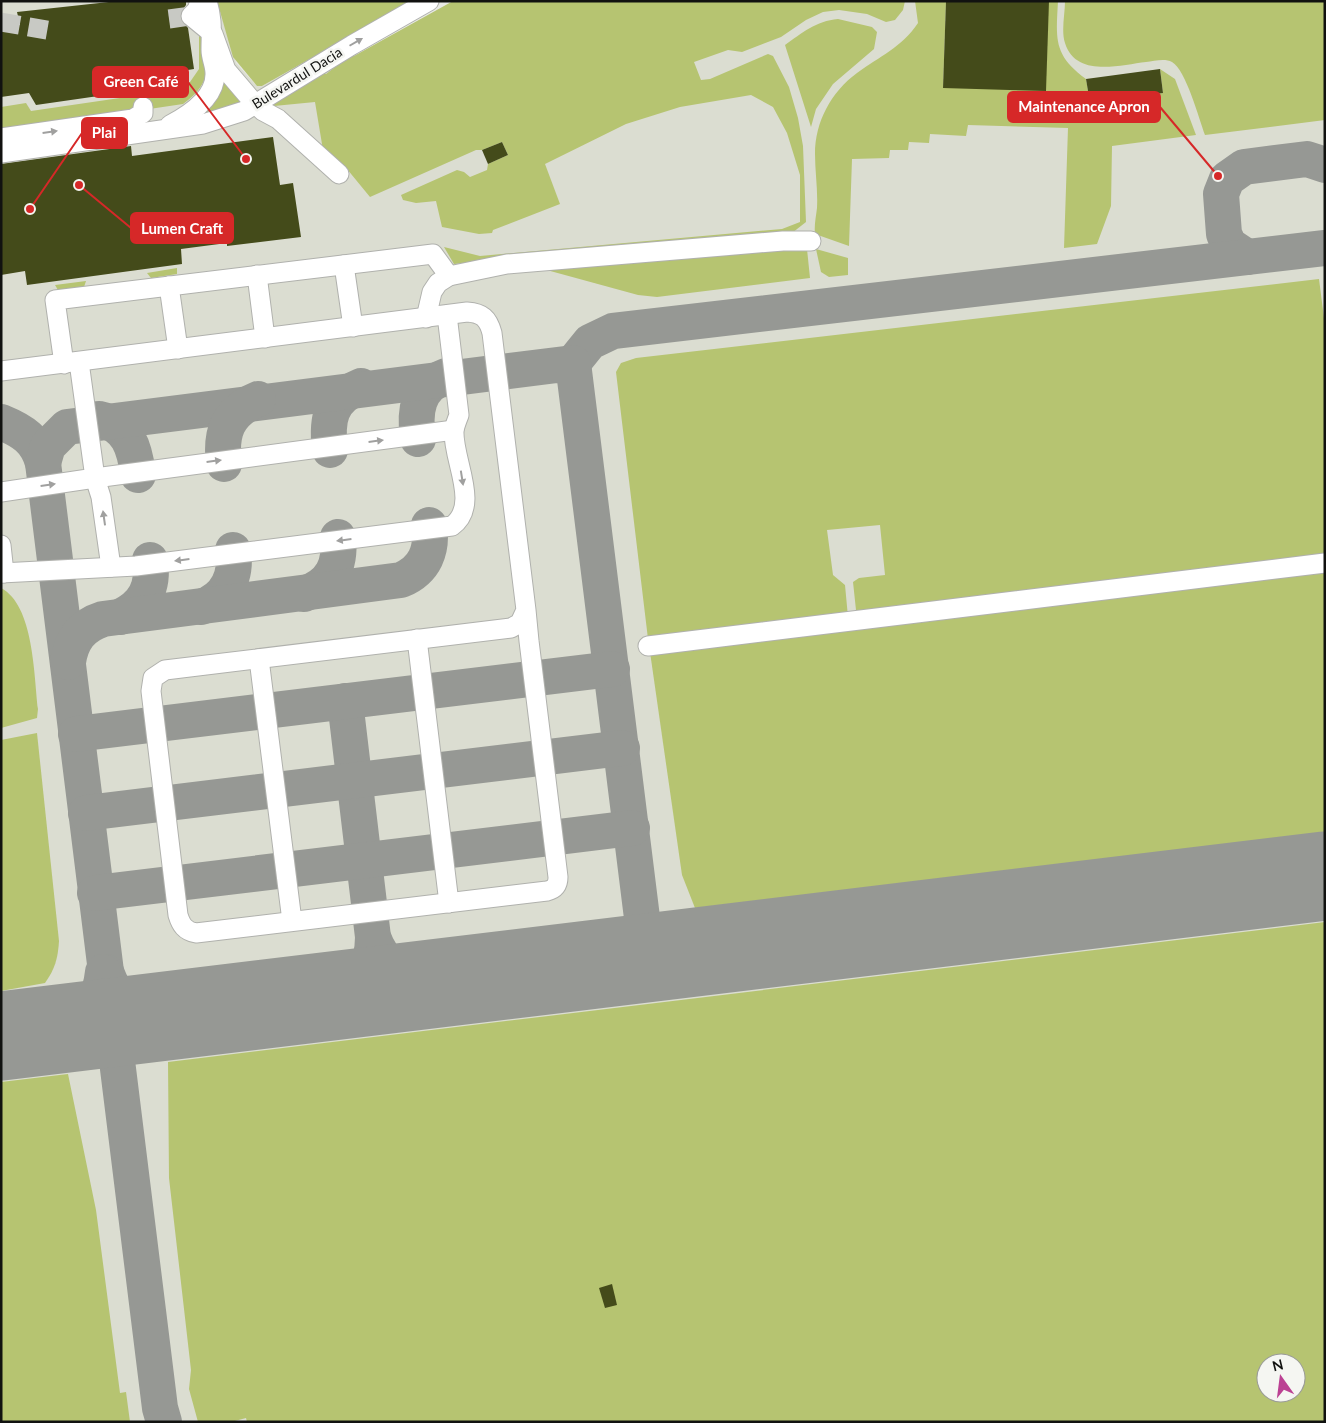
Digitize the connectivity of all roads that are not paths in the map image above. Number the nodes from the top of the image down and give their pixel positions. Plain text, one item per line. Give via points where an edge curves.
1 (200, 1) edge
2 (208, 1) edge
3 (429, 1) edge
4 (213, 34) junction
5 (212, 60) junction
6 (255, 104) junction
7 (157, 132) junction
8 (1, 138) edge
9 (1, 153) edge
10 (339, 174) dead end
11 (811, 241) dead end
12 (344, 265) junction
13 (257, 275) junction
14 (449, 276) junction
15 (169, 286) junction
16 (447, 315) junction
17 (426, 318) junction
18 (353, 327) junction
19 (265, 338) junction
20 (178, 349) junction
21 (71, 363) junction
22 (1, 372) edge
23 (454, 430) junction
24 (95, 478) junction
25 (1, 492) edge
26 (1, 545) edge
27 (1325, 562) edge
28 (111, 567) junction
29 (3, 573) edge
30 (526, 610) junction
31 (511, 628) junction
32 (417, 640) junction
33 (529, 641) junction
34 (648, 646) dead end
35 (260, 659) junction
36 (449, 903) junction
37 (292, 922) junction

1 - 4 lane via 191,16
2 - 4 lane, Bulevardul Dacia
6 -> 3 lane, Bulevardul Dacia
4 - 5 lane, Bulevardul Dacia
4 - 6 lane via 226,70
5 - 7 lane, Bulevardul Dacia via 214,82 204,100 188,115
8 -> 5 lane via 134,119 147,107 164,115 184,111 206,85
6 - 7 lane, Bulevardul Dacia via 244,111 203,124
6 - 10 lane via 278,119
7 - 9 lane, Bulevardul Dacia
11 - 14 lane via 507,264
12 - 13 lane
12 - 14 lane via 433,254
12 - 18 lane
13 - 15 lane
13 - 19 lane
14 - 17 lane via 432,292
15 - 20 lane
15 - 21 lane via 56,300
16 - 17 lane
16 - 23 lane via 459,415
16 - 30 lane via 475,312 489,322
17 - 18 lane
18 - 19 lane
19 - 20 lane
20 - 21 lane
21 - 22 lane
21 - 24 lane
24 -> 23 lane
23 -> 28 lane via 465,508 459,522 452,526
25 -> 24 lane
28 -> 24 lane via 101,497
26 - 29 lane
27 - 34 lane
28 - 29 lane
30 - 31 lane via 520,622
30 - 33 lane
31 - 32 lane
31 - 33 lane via 522,631
32 - 35 lane
32 - 36 lane
33 - 36 lane via 558,882 556,887 546,891
35 - 37 lane
35 - 37 lane via 165,670 154,678 151,685 176,905 183,927 188,932
36 - 37 lane

